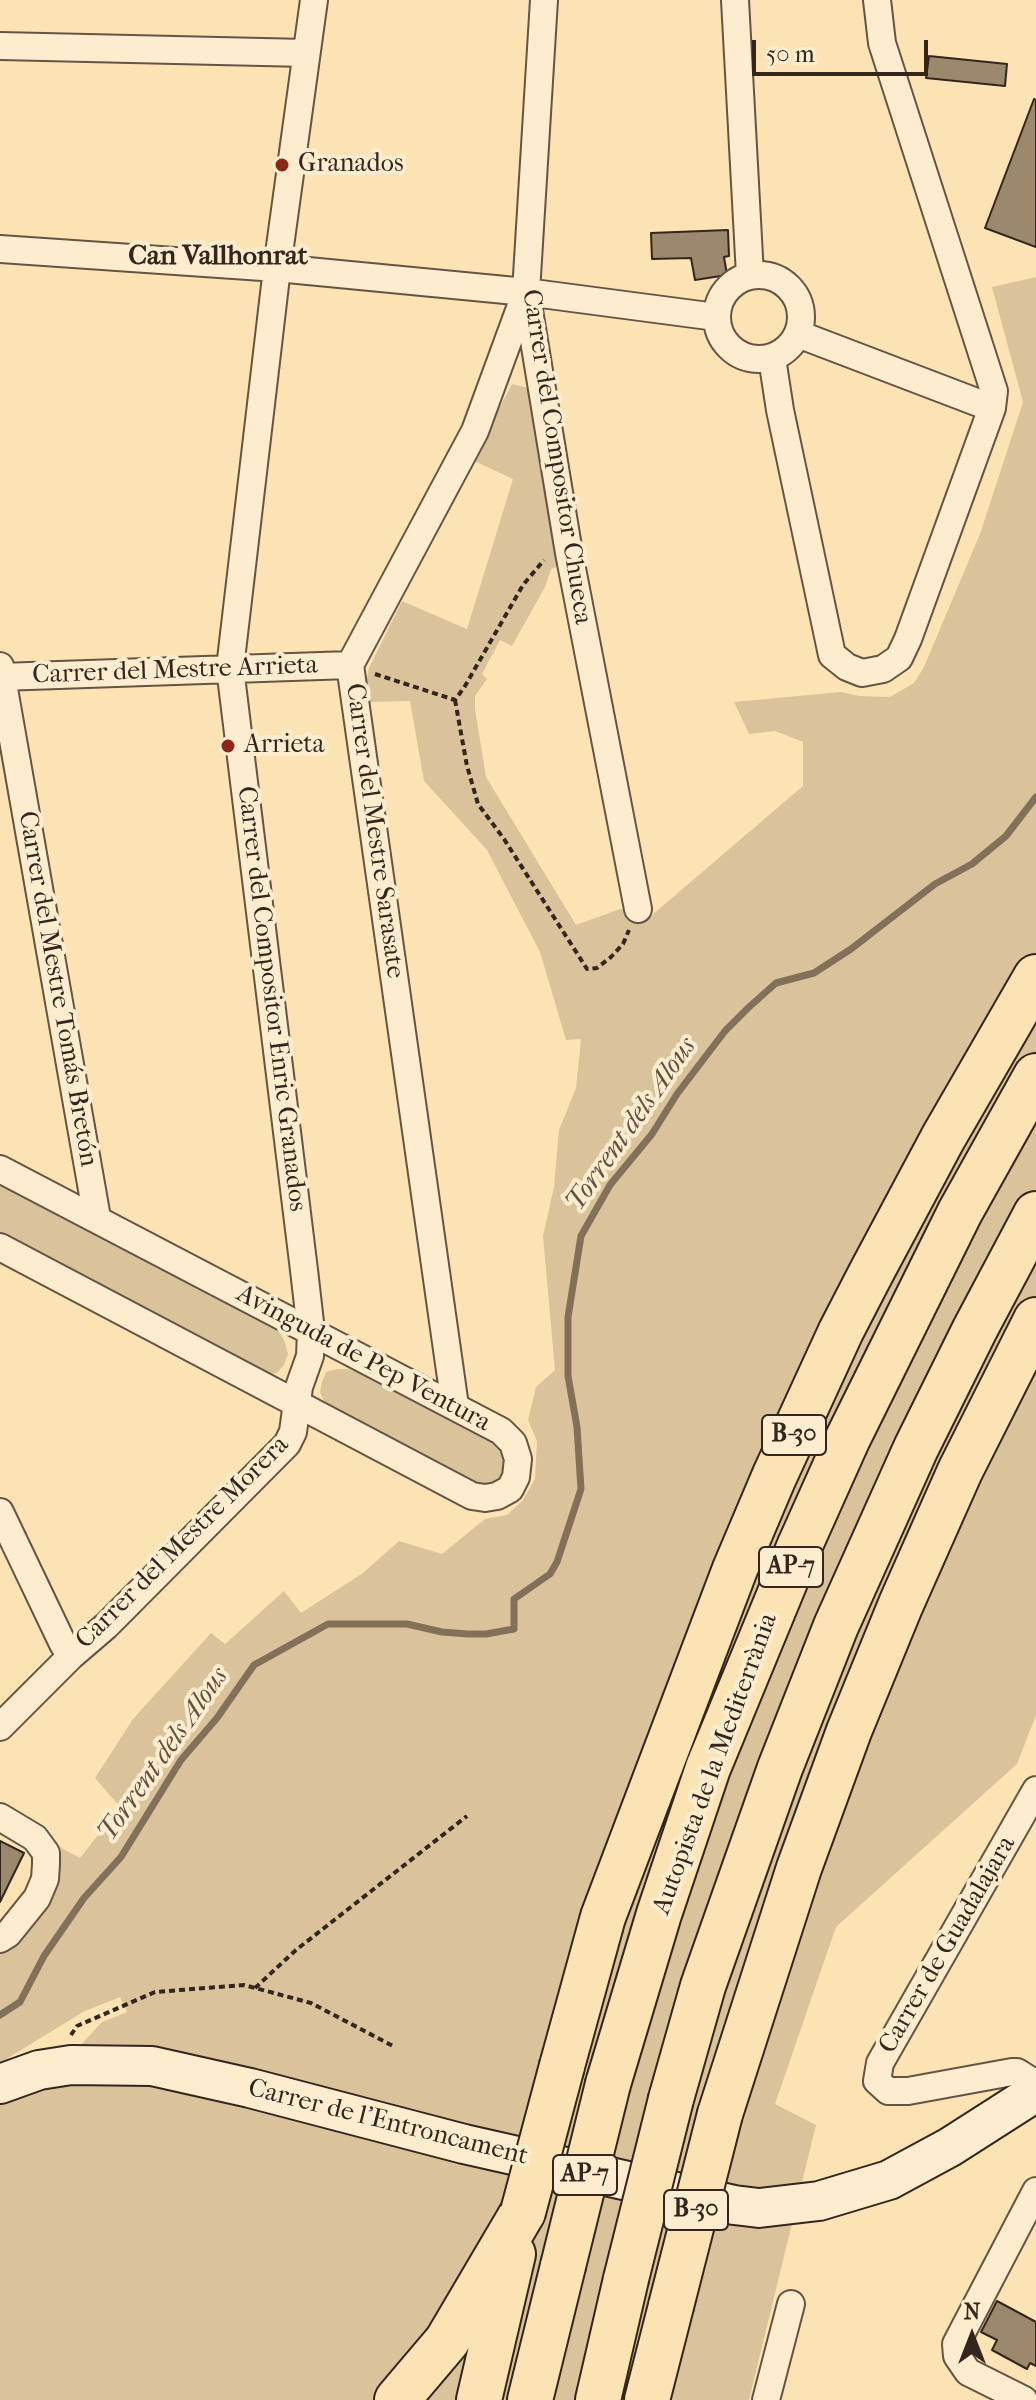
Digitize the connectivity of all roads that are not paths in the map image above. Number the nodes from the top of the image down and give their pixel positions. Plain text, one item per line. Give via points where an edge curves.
1 (314, 0) edge
2 (544, 0) edge
3 (735, 0) edge
4 (877, 0) edge
5 (0, 46) edge
6 (306, 53) junction
7 (0, 249) edge
8 (277, 268) junction
9 (750, 275) junction
10 (526, 292) junction
11 (716, 317) junction
12 (798, 334) junction
13 (772, 358) junction
14 (992, 408) junction
15 (350, 665) junction
16 (230, 668) junction
17 (1, 674) edge
18 (638, 909) road end
19 (1036, 977) edge
20 (1036, 1076) edge
21 (0, 1169) edge
22 (1036, 1214) edge
23 (97, 1218) junction
24 (0, 1247) edge
25 (1036, 1320) edge
26 (311, 1331) junction
27 (297, 1404) junction
28 (455, 1406) junction
29 (0, 1512) edge
30 (71, 1656) junction
31 (0, 1727) edge
32 (1036, 1790) edge
33 (0, 1817) edge
34 (0, 1939) edge
35 (0, 2084) edge
36 (1036, 2084) edge
37 (1036, 2092) edge
38 (1036, 2191) edge
39 (503, 2258) junction
40 (791, 2304) dead end
41 (397, 2400) edge
42 (479, 2400) edge
43 (530, 2400) edge
44 (598, 2400) edge
45 (647, 2400) edge
46 (766, 2400) edge
47 (1024, 2400) edge

1 - 6 street, Carrer del Compositor Enric Granados
2 - 10 street, Carrer del Compositor Chueca
3 - 9 street
4 - 14 street via 882,43 994,391
5 - 6 street
6 - 8 street, Carrer del Compositor Enric Granados
7 - 8 street
8 - 10 street
8 - 16 street, Carrer del Compositor Enric Granados
9 - 11 street via 727,289
9 - 12 street via 779,279 794,292 800,305
10 - 11 street
10 - 15 street, Carrer del Mestre Sarasate via 475,431
10 - 18 street, Carrer del Compositor Chueca via 569,553
11 - 13 street via 729,347 755,359
12 - 13 street
12 - 14 street
13 - 14 street via 832,655 862,673 883,669 899,658
15 - 16 street, Carrer del Mestre Arrieta
15 - 28 street, Carrer del Mestre Sarasate
16 - 17 street, Carrer del Mestre Arrieta
16 - 26 street, Carrer del Compositor Enric Granados
17 - 23 street, Carrer del Mestre Tomás Bretón
19 - 39 highway, B-30, bridge via 841,1331 735,1569 603,1917 523,2212
20 - 43 highway, Autopista de la Mediterrània / AP-7, bridge via 960,1212 848,1438 708,1768 608,2084
21 - 23 street, Avinguda de Pep Ventura
22 - 44 highway, AP-7, bridge via 916,1448 836,1626 780,1768 703,1986
23 - 26 street, Avinguda de Pep Ventura
24 - 27 street, Avinguda de Pep Ventura
25 - 45 highway, B-30, bridge via 901,1604 794,1882 720,2114
26 - 27 street, Carrer del Mestre Morera
26 - 28 street, Avinguda de Pep Ventura
27 - 28 street, Avinguda de Pep Ventura via 472,1496 497,1496 510,1489 518,1459 513,1443
27 - 30 street, Carrer del Mestre Morera via 287,1444
29 - 30 street
30 - 31 street, Carrer del Mestre Morera
32 - 36 street, Carrer de Guadalajara via 880,2063 877,2081 888,2091 908,2091 1012,2072
33 - 34 street via 35,1838 46,1853 45,1879 37,1898
35 - 37 street, Carrer de l'Entroncament via 71,2065 122,2064 182,2072 464,2144 759,2208 819,2201 889,2180
38 - 47 street via 956,2344 968,2372
39 - 41 highway, B-30 via 447,2341
39 - 42 highway, B-30
40 - 46 street

